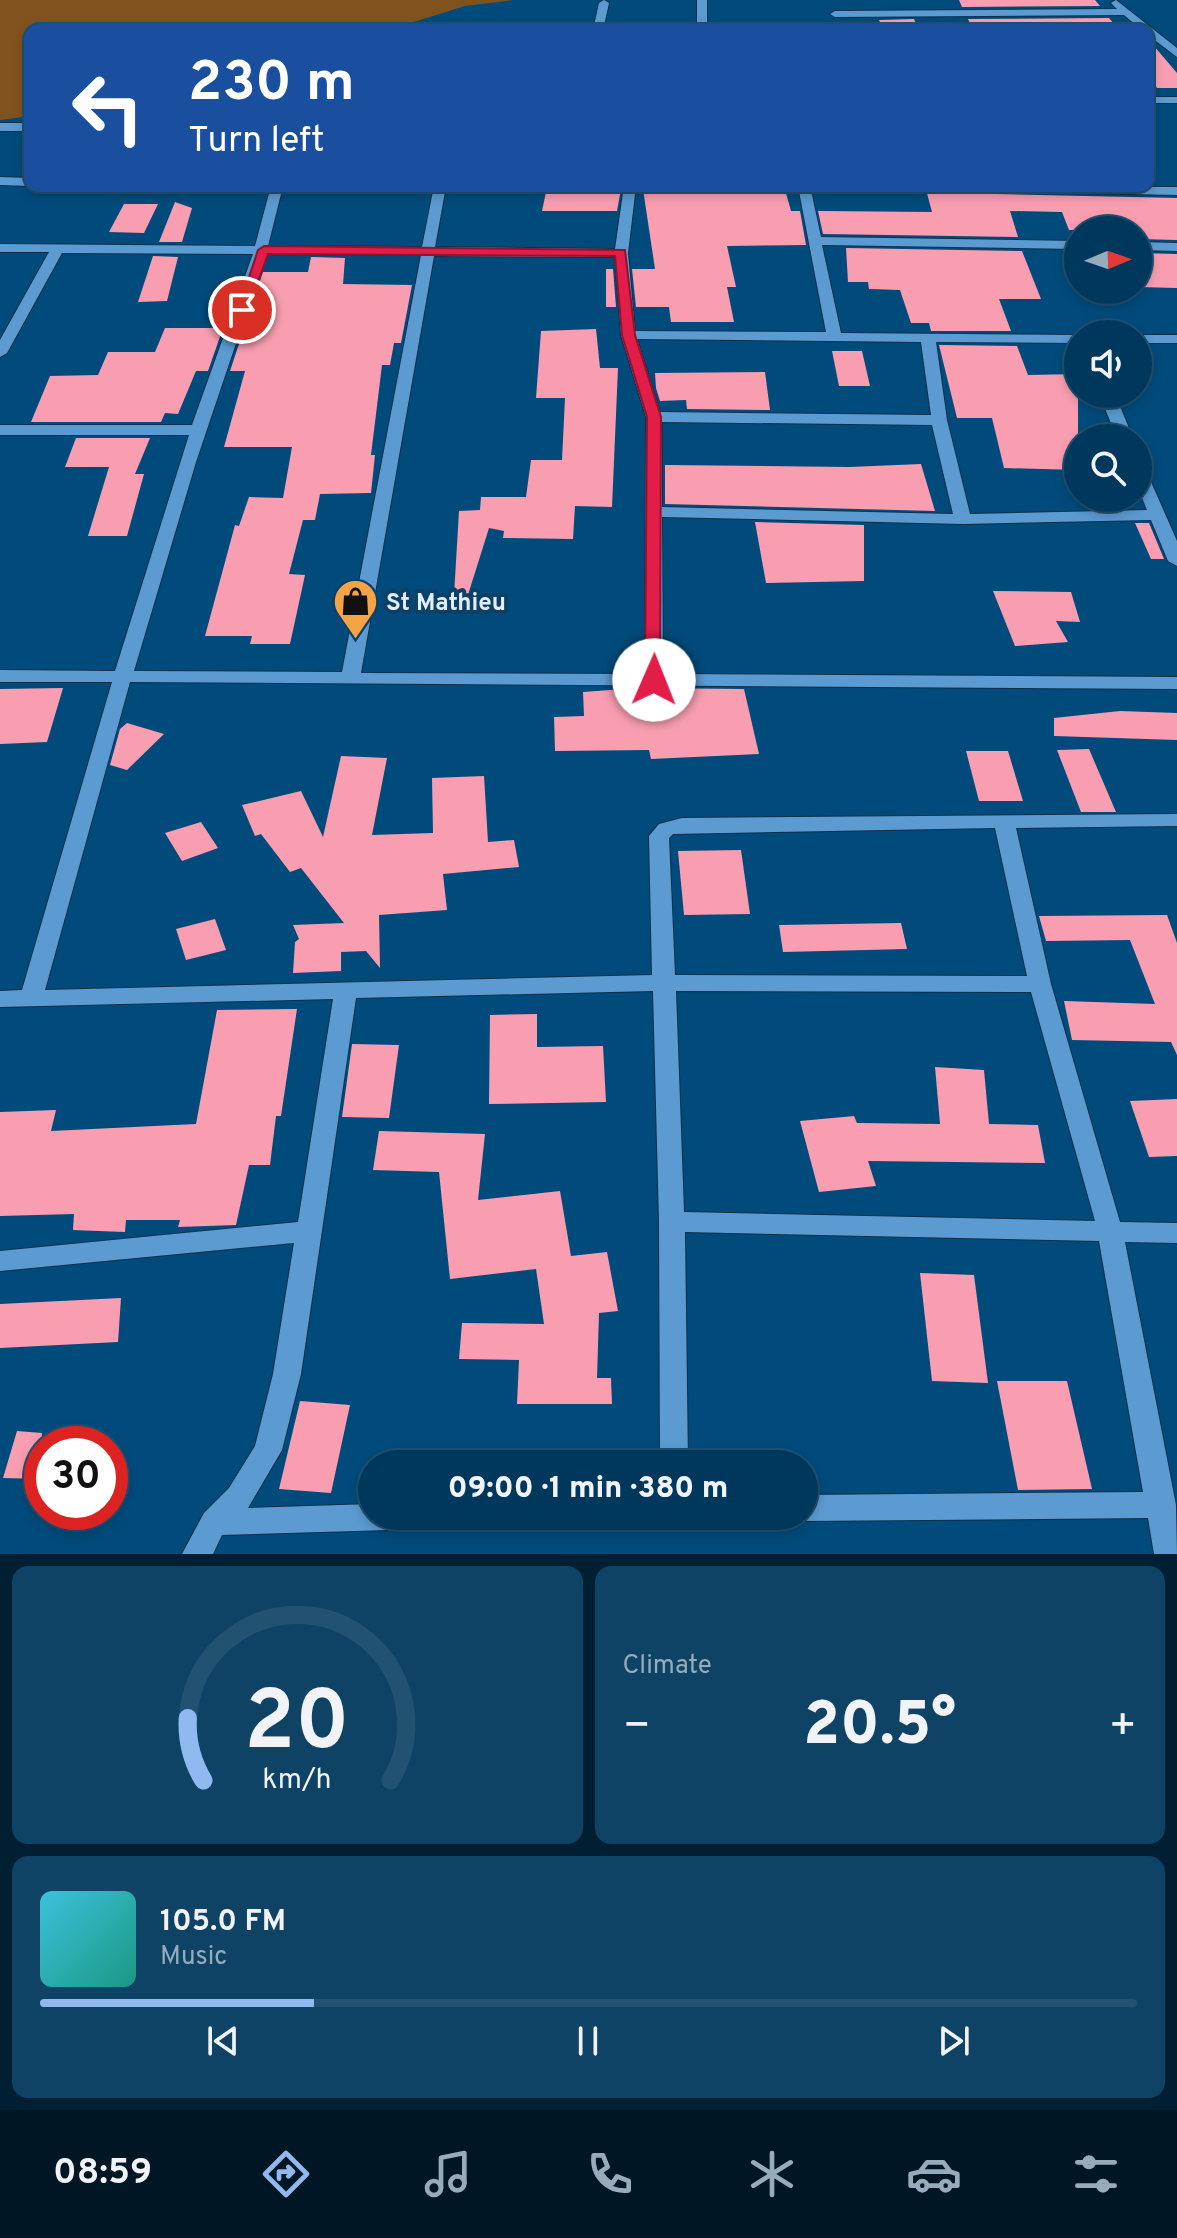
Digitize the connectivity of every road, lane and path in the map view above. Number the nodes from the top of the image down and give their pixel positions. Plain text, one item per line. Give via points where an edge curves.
1 (702, 0) edge
2 (831, 0) edge
3 (1113, 0) edge
4 (604, 3) dead end
5 (1126, 12) junction
6 (835, 14) junction
7 (599, 24) edge
8 (702, 24) edge
9 (838, 24) edge
10 (1141, 24) edge
11 (1154, 35) edge
12 (1154, 49) edge
13 (1175, 51) edge
14 (1154, 100) edge
15 (1177, 100) edge
16 (0, 127) edge
17 (24, 127) edge
18 (0, 181) edge
19 (24, 182) edge
20 (1154, 190) edge
21 (1177, 191) edge
22 (276, 192) edge
23 (439, 192) edge
24 (629, 192) edge
25 (805, 192) edge
26 (815, 241) junction
27 (1064, 245) edge
28 (1152, 246) edge
29 (1177, 247) edge
30 (0, 248) edge
31 (58, 248) junction
32 (264, 250) junction
33 (428, 251) junction
34 (621, 253) junction
35 (628, 335) junction
36 (834, 336) junction
37 (928, 337) junction
38 (1064, 339) edge
39 (1152, 339) edge
40 (1177, 339) edge
41 (0, 353) edge
42 (654, 417) junction
43 (939, 420) junction
44 (0, 430) edge
45 (198, 430) junction
46 (1152, 503) edge
47 (656, 512) junction
48 (1157, 515) junction
49 (963, 519) junction
50 (1177, 561) edge
51 (0, 676) edge
52 (120, 677) junction
53 (350, 680) junction
54 (654, 680) junction
55 (1177, 683) edge
56 (1177, 820) edge
57 (1005, 825) junction
58 (664, 983) junction
59 (1040, 984) junction
60 (346, 991) junction
61 (32, 997) junction
62 (0, 999) edge
63 (672, 1222) junction
64 (310, 1231) junction
65 (1177, 1233) edge
66 (1111, 1234) junction
67 (0, 1261) edge
68 (674, 1450) edge
69 (1161, 1505) junction
70 (818, 1508) edge
71 (358, 1518) edge
72 (214, 1522) junction
73 (197, 1554) edge
74 (1169, 1554) edge

1 - 8 street
2 - 6 street
3 - 5 street
4 - 7 street
5 - 6 street
5 - 10 street
6 - 9 street
11 - 13 street
12 - 13 street
14 - 15 street
16 - 17 street
18 - 19 street
20 - 21 street
22 - 32 street
23 - 33 street
24 - 34 street
25 - 26 street
26 - 27 street
26 - 36 street
28 - 29 street
30 - 31 street
31 - 32 street
31 - 41 street
32 - 33 street
32 - 45 street
33 - 34 street
33 - 53 street
34 - 35 street
35 - 36 street
35 - 42 street
36 - 37 street
37 - 38 street
37 - 43 street
39 - 40 street
42 - 43 street
42 - 47 street
43 - 49 street
44 - 45 street
45 - 52 street
46 - 48 street
47 - 49 street
47 - 54 street
48 - 49 street
48 - 50 street
51 - 52 street
52 - 53 street
52 - 61 street
53 - 54 street
54 - 55 street
56 - 57 street
57 - 58 street via 666,829 659,836
57 - 59 street
58 - 59 street
58 - 60 street
58 - 63 street
59 - 66 street
60 - 61 street
60 - 64 street
61 - 62 street
63 - 66 street
63 - 68 street
64 - 67 street
64 - 72 street via 287,1374 268,1450 239,1497
65 - 66 street
66 - 69 street
69 - 70 street
69 - 74 street
71 - 72 street
72 - 73 street

